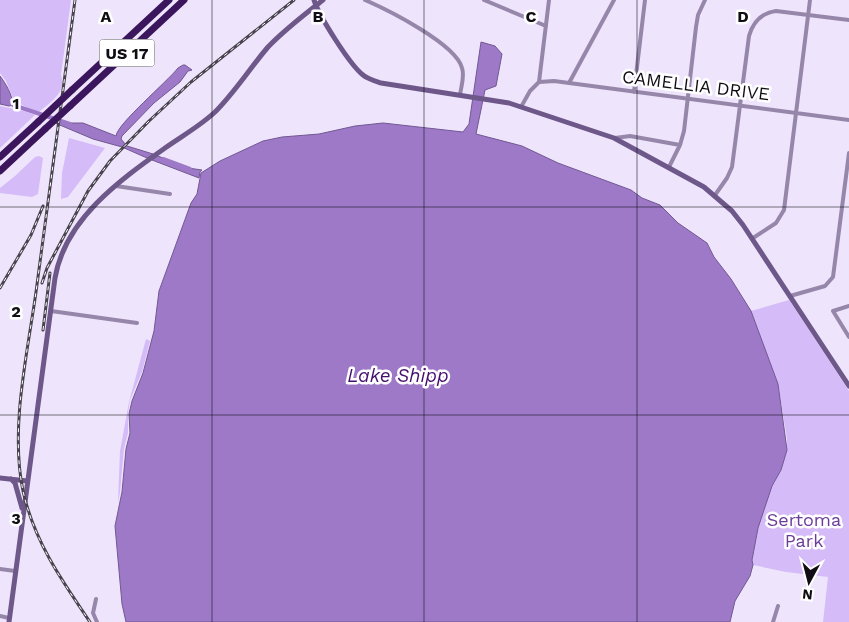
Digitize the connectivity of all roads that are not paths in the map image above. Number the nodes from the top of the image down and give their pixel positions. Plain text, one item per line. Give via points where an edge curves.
1 (169, 0) edge
2 (184, 0) edge
3 (310, 0) edge
4 (323, 0) edge
5 (365, 0) edge
6 (484, 0) edge
7 (549, 0) edge
8 (614, 0) edge
9 (645, 0) edge
10 (705, 0) edge
11 (810, 0) edge
12 (315, 3) edge
13 (808, 15) junction
14 (849, 20) edge
15 (546, 26) junction
16 (539, 82) junction
17 (570, 84) junction
18 (634, 92) junction
19 (462, 95) junction
20 (687, 98) junction
21 (740, 104) junction
22 (521, 107) junction
23 (796, 112) junction
24 (849, 120) edge
25 (614, 138) junction
26 (680, 145) junction
27 (849, 153) edge
28 (0, 157) edge
29 (669, 167) junction
30 (0, 171) edge
31 (116, 186) junction
32 (170, 194) dead end
33 (715, 195) junction
34 (753, 238) junction
35 (790, 296) junction
36 (849, 306) edge
37 (50, 311) junction
38 (137, 323) dead end
39 (849, 337) edge
40 (849, 386) edge
41 (0, 478) edge
42 (11, 479) junction
43 (27, 482) junction
44 (23, 511) junction
45 (0, 569) edge
46 (15, 571) junction
47 (96, 599) dead end
48 (778, 606) dead end
49 (0, 616) edge
50 (9, 620) edge
51 (97, 622) edge
52 (773, 622) edge

1 - 28 highway, US 17, bridge
2 - 30 highway, US 17, bridge
3 - 12 street
4 - 12 street
5 - 19 street via 418,27 456,56 463,71
6 - 15 street
7 - 15 street
8 - 17 street
9 - 18 street
10 - 20 street via 698,15
11 - 13 street
12 - 19 street via 346,56 364,76 381,83
12 - 31 street via 269,46 216,111
13 - 14 street
13 - 21 street via 773,12 755,22 749,36
13 - 23 street
15 - 16 street
16 - 17 street, CAMELLIA DRIVE
16 - 22 street
17 - 18 street, CAMELLIA DRIVE
18 - 20 street, CAMELLIA DRIVE
19 - 22 street
20 - 21 street, CAMELLIA DRIVE
20 - 26 street
21 - 23 street, CAMELLIA DRIVE
21 - 33 street via 732,167
22 - 25 street
23 - 24 street, CAMELLIA DRIVE
23 - 34 street via 784,210 776,223
25 - 26 street via 630,136
25 - 29 street
26 - 29 street
27 - 35 street via 835,274 825,286
29 - 33 street
31 - 32 street
31 - 37 street via 81,221 66,244 56,270
33 - 34 street
34 - 35 street
35 - 40 street
36 - 39 street via 833,311
37 - 38 street
37 - 43 street
41 - 42 street
42 - 43 street
42 - 44 street
43 - 44 street
44 - 46 street
45 - 46 street
46 - 50 street
47 - 51 street via 93,613
48 - 52 street
49 - 50 street

